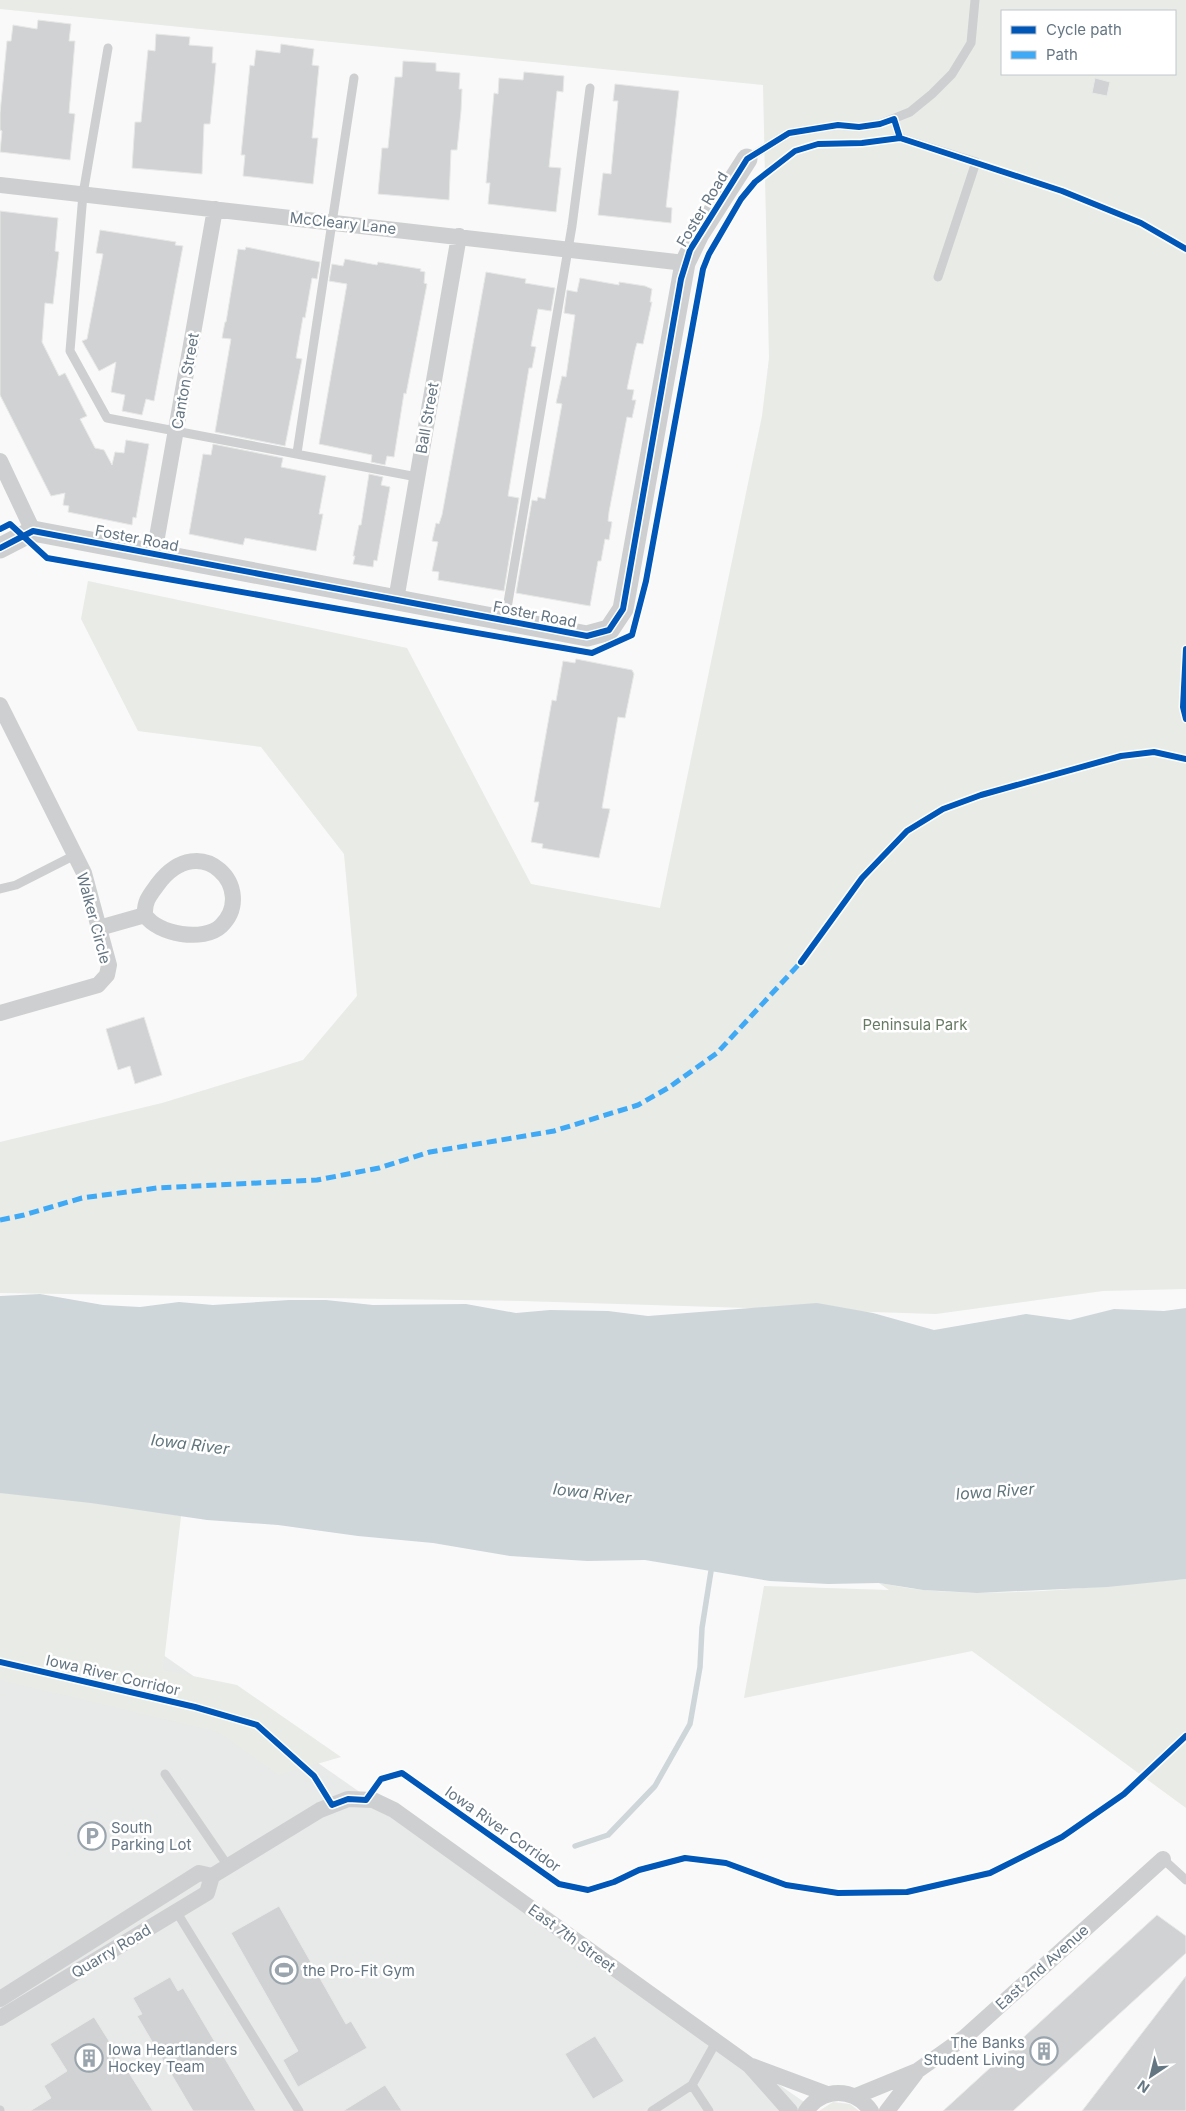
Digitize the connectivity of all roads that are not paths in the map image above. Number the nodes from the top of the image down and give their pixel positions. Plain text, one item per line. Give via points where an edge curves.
1 (975, 0) edge
2 (108, 48) dead end
3 (354, 78) dead end
4 (590, 88) dead end
5 (894, 119) junction
6 (747, 160) joint
7 (0, 185) edge
8 (83, 194) junction
9 (215, 209) junction
10 (332, 222) junction
11 (459, 236) junction
12 (568, 248) junction
13 (685, 262) junction
14 (938, 277) dead end
15 (176, 431) junction
16 (297, 453) junction
17 (0, 461) edge
18 (417, 477) junction
19 (33, 531) junction
20 (0, 548) edge
21 (154, 554) junction
22 (396, 600) junction
23 (505, 621) junction
24 (0, 705) edge
25 (75, 855) junction
26 (0, 889) edge
27 (146, 915) junction
28 (100, 928) junction
29 (0, 1013) edge
30 (164, 1774) dead end
31 (394, 1810) joint
32 (1163, 1859) joint
33 (228, 1866) junction
34 (212, 1876) junction
35 (1186, 1880) edge
36 (176, 1911) junction
37 (0, 1999) edge
38 (0, 2018) edge
39 (716, 2042) junction
40 (750, 2065) junction
41 (918, 2071) junction
42 (692, 2085) junction
43 (827, 2094) junction
44 (856, 2096) junction
45 (299, 2111) edge
46 (652, 2111) edge
47 (709, 2111) edge
48 (790, 2111) edge
49 (806, 2111) edge
50 (871, 2111) edge
51 (887, 2111) edge

1 - 5 lane via 971,43 952,74 910,112
2 - 8 lane
3 - 10 lane
4 - 12 lane
5 - 6 lane via 866,126 838,126 789,133
5 - 14 lane via 900,138 976,162
6 - 13 street, Foster Road via 699,234
7 - 8 street, McCleary Lane
8 - 9 street, McCleary Lane
8 - 15 lane via 70,351 107,418
9 - 10 street, McCleary Lane
9 - 15 street, Canton Street
10 - 11 street, McCleary Lane
10 - 16 lane
11 - 12 street, McCleary Lane
11 - 18 street, Ball Street
12 - 13 street, McCleary Lane
12 - 23 lane
13 - 23 street, Foster Road via 623,609 609,630 587,636
15 - 16 lane
15 - 21 street, Canton Street
16 - 18 lane
17 - 19 street
18 - 22 street, Ball Street
19 - 20 street
19 - 21 street, Foster Road
21 - 22 street, Foster Road
22 - 23 street, Foster Road
24 - 25 street, Walker Circle
25 - 26 lane via 16,885
25 - 28 street, Walker Circle via 84,873
27 - 27 street via 149,921 164,930 192,935 214,932 227,919 231,909 229,882 217,867 209,863 198,860 180,865 165,875 148,899 144,905
27 - 28 street
28 - 29 street, Walker Circle via 109,966 107,975 98,985
30 - 33 lane
31 - 33 street, Quarry Road via 373,1800 348,1799 320,1810
31 - 39 street, East 7th Street
32 - 35 lane
32 - 41 street, East 2nd Avenue via 965,2037
33 - 34 street, Quarry Road
34 - 36 street, Quarry Road via 207,1892
34 - 37 street, Quarry Road via 199,1873
36 - 38 street, Quarry Road
36 - 45 lane
39 - 40 street, East 7th Street
39 - 42 lane
40 - 43 street, East 7th Street
40 - 48 street, East 7th Street
41 - 44 street, East 2nd Avenue
41 - 51 street, East 2nd Avenue
42 - 46 lane
42 - 47 lane
43 - 44 street, East 7th Street via 845,2092
43 - 49 street
44 - 50 street

